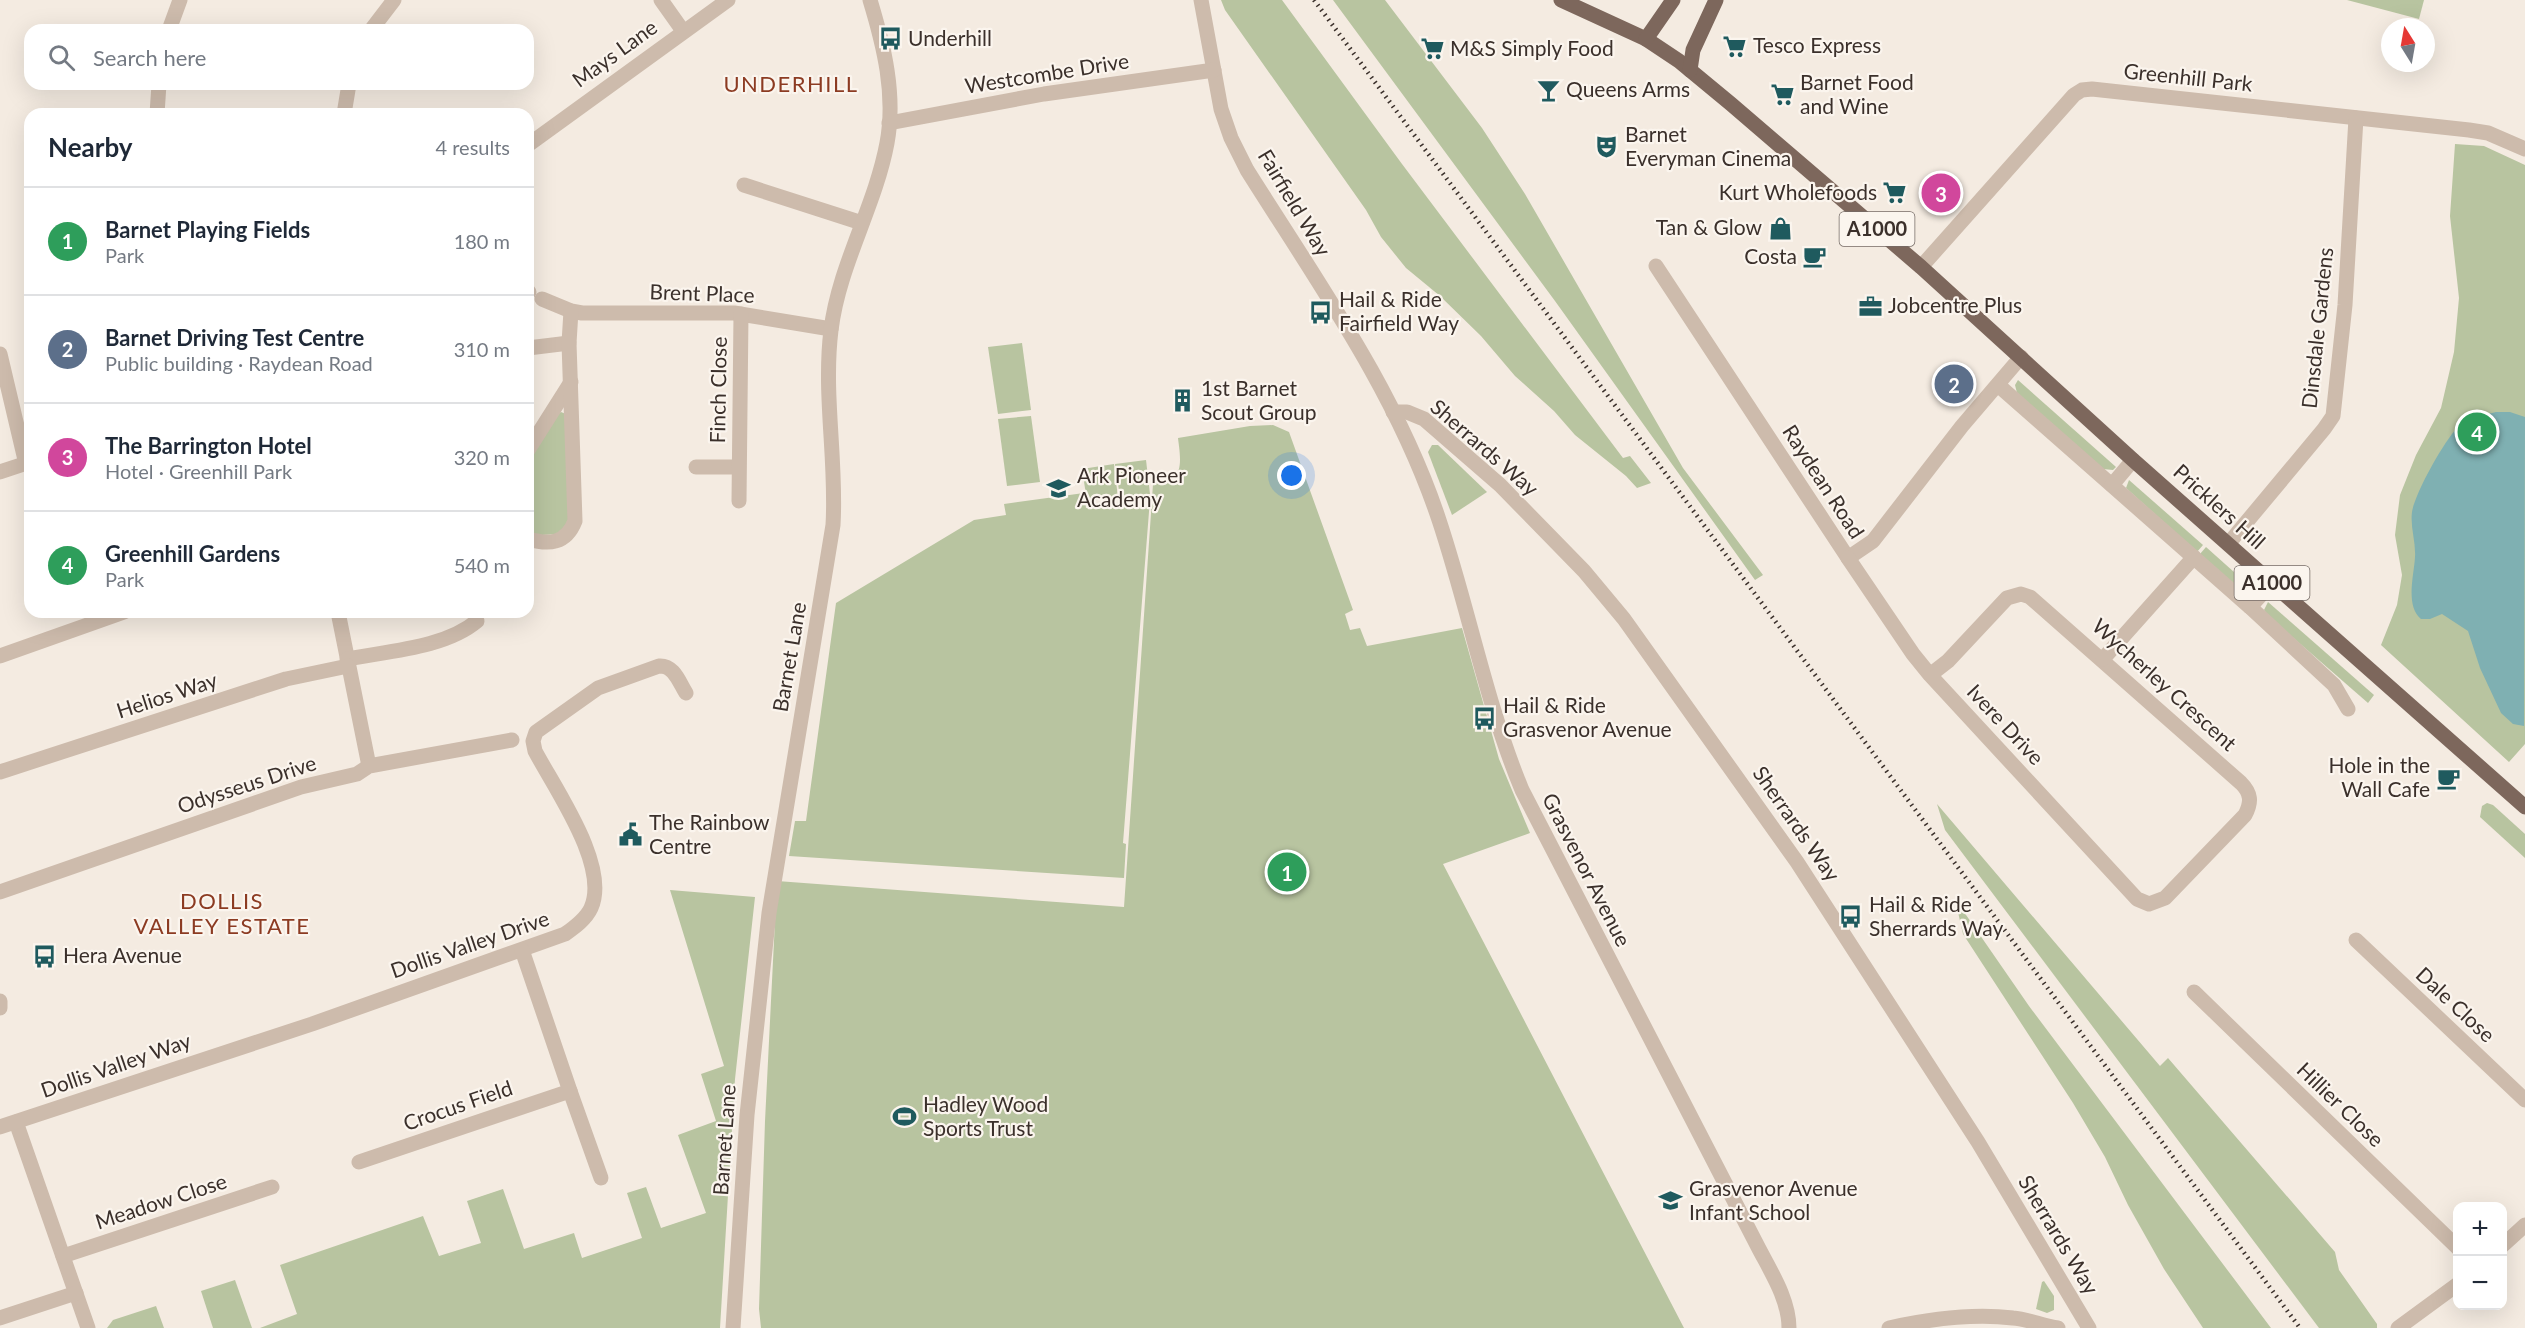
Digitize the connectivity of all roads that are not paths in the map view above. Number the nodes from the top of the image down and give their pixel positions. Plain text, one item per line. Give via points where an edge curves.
1 (180, 0) edge
2 (394, 0) edge
3 (661, 0) edge
4 (728, 0) edge
5 (870, 0) edge
6 (1201, 0) edge
7 (1561, 0) edge
8 (1673, 0) edge
9 (1716, 0) edge
10 (171, 24) edge
11 (376, 24) edge
12 (683, 31) junction
13 (1646, 39) junction
14 (1214, 70) junction
15 (1690, 70) junction
16 (159, 90) edge
17 (348, 90) edge
18 (157, 108) edge
19 (345, 108) edge
20 (2356, 118) junction
21 (889, 123) junction
22 (534, 141) edge
23 (2525, 149) edge
24 (744, 185) dead end
25 (862, 223) junction
26 (1656, 266) dead end
27 (1921, 267) junction
28 (534, 295) edge
29 (571, 311) junction
30 (741, 314) junction
31 (831, 329) junction
32 (568, 343) junction
33 (534, 347) edge
34 (0, 354) edge
35 (2021, 357) junction
36 (571, 382) junction
37 (1998, 385) junction
38 (1394, 411) junction
39 (534, 441) edge
40 (24, 447) edge
41 (2133, 460) junction
42 (24, 464) edge
43 (696, 467) dead end
44 (738, 467) junction
45 (0, 472) edge
46 (2112, 485) junction
47 (739, 501) dead end
48 (534, 541) edge
49 (2229, 543) junction
50 (2194, 557) junction
51 (1848, 558) junction
52 (2272, 583) junction
53 (2250, 607) junction
54 (107, 618) edge
55 (339, 618) edge
56 (477, 621) dead end
57 (0, 656) edge
58 (2103, 659) junction
59 (348, 663) junction
60 (1930, 675) junction
61 (686, 693) dead end
62 (2348, 709) dead end
63 (512, 740) dead end
64 (369, 766) junction
65 (0, 772) edge
66 (2525, 807) edge
67 (0, 892) edge
68 (2149, 904) joint
69 (2356, 940) dead end
70 (522, 951) junction
71 (2194, 992) dead end
72 (0, 1002) edge
73 (0, 1008) edge
74 (245, 1045) joint
75 (570, 1091) junction
76 (2525, 1100) edge
77 (16, 1122) junction
78 (0, 1127) edge
79 (359, 1162) dead end
80 (601, 1178) dead end
81 (272, 1187) dead end
82 (2525, 1225) edge
83 (2507, 1241) edge
84 (2453, 1244) edge
85 (63, 1256) junction
86 (2453, 1287) edge
87 (76, 1293) junction
88 (0, 1318) edge
89 (88, 1328) edge
90 (733, 1328) edge
91 (1789, 1328) edge
92 (1888, 1328) edge
93 (2058, 1328) edge
94 (2089, 1328) edge
95 (2398, 1328) edge

1 - 10 street
2 - 11 street
3 - 12 street
4 - 12 street, Mays Lane
5 - 21 street, Barnet Lane via 889,79
6 - 14 street, Fairfield Way
7 - 13 main road, A1000
8 - 13 main road
9 - 15 main road via 1693,50
12 - 22 street, Mays Lane
13 - 15 main road, A1000
14 - 21 street, Westcombe Drive via 1044,94
14 - 38 street, Fairfield Way via 1221,109 1247,170 1378,379
15 - 27 main road, A1000
16 - 18 street
17 - 19 street
20 - 23 street, Greenhill Park via 2488,133
20 - 27 street, Greenhill Park via 2082,90
20 - 49 street, Dinsdale Gardens via 2345,305 2332,416
21 - 25 street, Barnet Lane via 884,156
24 - 25 street
25 - 31 street, Barnet Lane
26 - 51 street, Raydean Road
27 - 35 main road, A1000
28 - 29 street, Brent Place
29 - 30 street, Brent Place
29 - 32 street
30 - 31 street, Brent Place
30 - 44 street, Finch Close
31 - 90 street, Barnet Lane via 833,525 769,913 747,1115
32 - 33 street
32 - 36 street
34 - 40 street
35 - 37 street, Raydean Road
35 - 41 main road, Pricklers Hill / A1000
36 - 39 street
36 - 48 street via 575,521 555,543
37 - 46 street
37 - 51 street, Raydean Road via 1873,541
38 - 91 street, Grasvenor Avenue via 1439,520 1496,718 1522,790 1761,1252 1789,1316
38 - 94 street, Sherrards Way via 1424,419 1500,486 1584,571 1624,619 1823,900 1978,1142
41 - 46 street
41 - 49 main road, Pricklers Hill / A1000
42 - 45 street
43 - 44 street, Finch Close
44 - 47 street, Finch Close
46 - 50 street
49 - 52 main road, Pricklers Hill / A1000
50 - 53 street
50 - 58 street
51 - 60 street, Ivere Drive
52 - 53 street
52 - 66 main road, Pricklers Hill / A1000
53 - 62 street via 2334,685
54 - 57 street
55 - 59 street
56 - 59 street, Helios Way via 443,640
58 - 60 street, Wycherley Crescent via 2036,600 2015,595 2003,601
58 - 68 street, Wycherley Crescent via 2241,783 2251,799 2245,815 2165,898
59 - 64 street
59 - 65 street, Helios Way via 286,678
60 - 68 street, Ivere Drive via 2132,895
61 - 70 street, Dollis Valley Drive via 672,670 659,666 598,688 544,724 534,736 535,751 590,857 596,884 591,908 574,928
63 - 64 street, Odysseus Drive
64 - 67 street, Odysseus Drive via 357,774 301,787
69 - 76 street, Dale Close
70 - 74 street, Dollis Valley Drive
70 - 75 street
71 - 84 street, Hillier Close
72 - 73 street
74 - 77 street, Dollis Valley Way
75 - 79 street, Crocus Field
75 - 80 street
77 - 78 street, Dollis Valley Way
77 - 85 street
81 - 85 street, Meadow Close
82 - 83 street
85 - 87 street
86 - 95 street
87 - 88 street
87 - 89 street
92 - 93 street via 1964,1317 2013,1318

